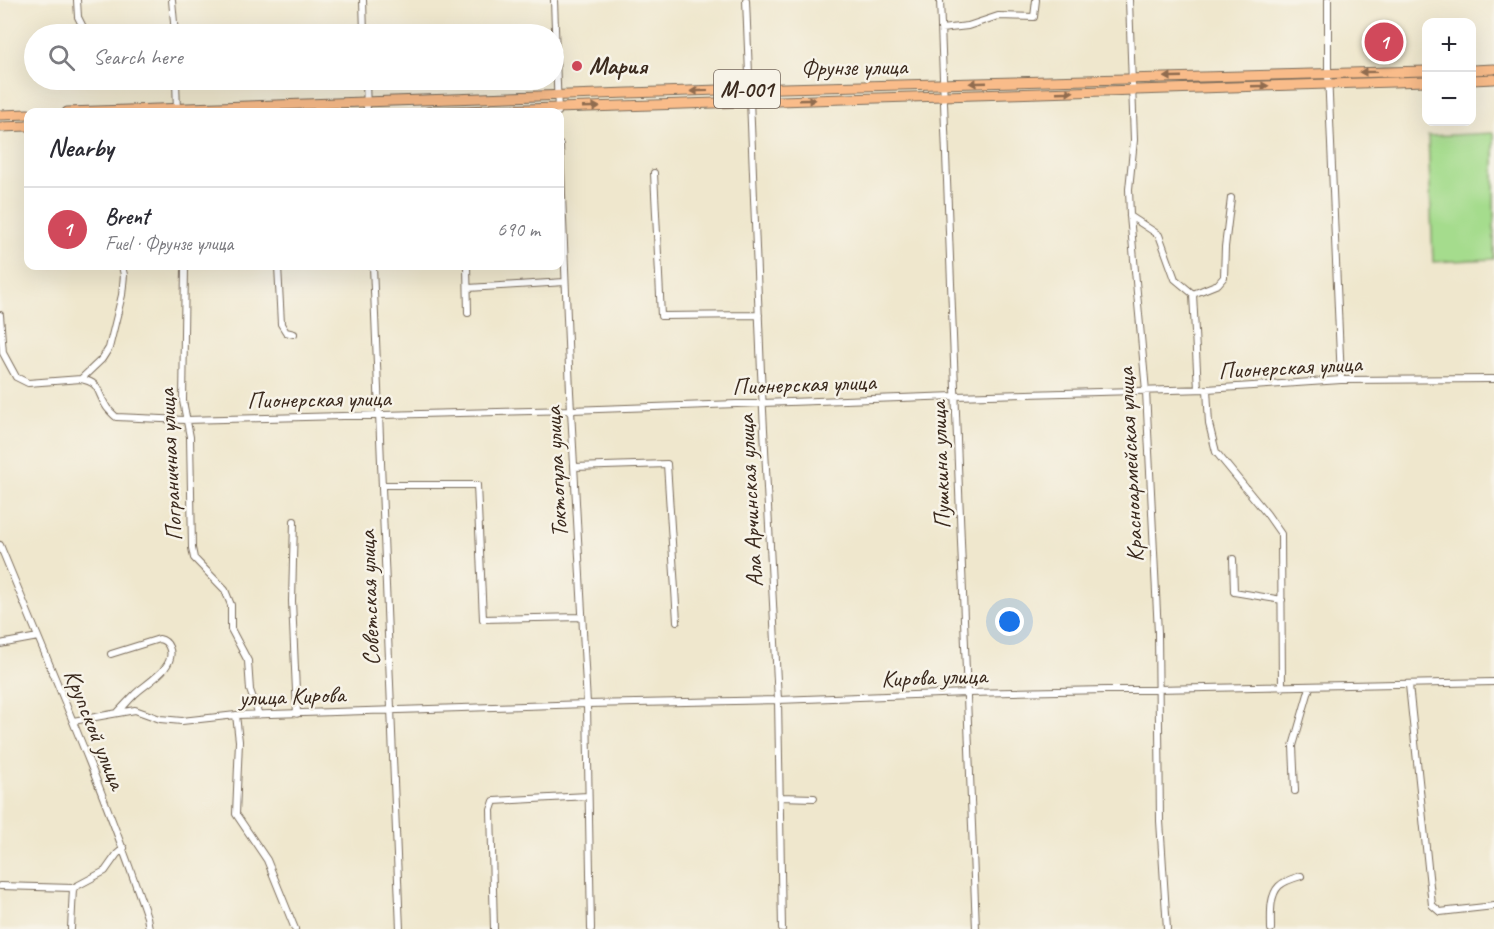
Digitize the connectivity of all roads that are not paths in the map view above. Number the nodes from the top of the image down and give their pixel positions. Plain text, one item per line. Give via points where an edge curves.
1 (77, 0) edge
2 (172, 0) edge
3 (363, 0) edge
4 (554, 0) edge
5 (746, 0) edge
6 (940, 0) edge
7 (1036, 0) edge
8 (1129, 0) edge
9 (1328, 0) edge
10 (82, 24) edge
11 (174, 24) edge
12 (364, 24) edge
13 (555, 24) edge
14 (941, 29) junction
15 (1494, 69) edge
16 (1476, 70) edge
17 (1422, 71) edge
18 (1328, 78) junction
19 (1131, 79) junction
20 (1494, 79) edge
21 (1476, 80) edge
22 (1422, 81) edge
23 (941, 84) junction
24 (748, 89) junction
25 (176, 90) edge
26 (366, 90) edge
27 (558, 90) edge
28 (1132, 90) junction
29 (558, 96) junction
30 (942, 96) junction
31 (367, 102) junction
32 (749, 102) junction
33 (177, 108) edge
34 (240, 108) edge
35 (368, 108) edge
36 (558, 108) edge
37 (564, 110) edge
38 (24, 114) edge
39 (0, 115) edge
40 (24, 126) edge
41 (0, 127) edge
42 (654, 173) dead end
43 (1231, 198) dead end
44 (1130, 216) junction
45 (564, 255) edge
46 (123, 270) edge
47 (185, 270) edge
48 (278, 270) edge
49 (374, 270) edge
50 (467, 270) edge
51 (565, 282) junction
52 (468, 288) junction
53 (1193, 294) junction
54 (468, 313) dead end
55 (0, 315) edge
56 (759, 315) junction
57 (294, 334) dead end
58 (81, 379) junction
59 (1341, 380) junction
60 (1494, 380) edge
61 (1198, 390) junction
62 (1207, 390) junction
63 (1146, 391) junction
64 (956, 396) junction
65 (764, 404) junction
66 (571, 410) junction
67 (379, 415) junction
68 (185, 420) junction
69 (574, 467) junction
70 (382, 485) junction
71 (294, 521) dead end
72 (0, 545) edge
73 (1233, 559) dead end
74 (1282, 600) junction
75 (582, 617) junction
76 (677, 621) dead end
77 (38, 637) junction
78 (0, 644) edge
79 (111, 654) dead end
80 (1494, 682) edge
81 (1409, 685) junction
82 (1310, 687) junction
83 (1282, 688) junction
84 (1158, 690) junction
85 (967, 693) junction
86 (778, 700) junction
87 (587, 704) junction
88 (392, 711) junction
89 (118, 712) junction
90 (297, 714) junction
91 (236, 715) junction
92 (259, 715) junction
93 (74, 721) junction
94 (1295, 791) dead end
95 (588, 796) junction
96 (780, 798) junction
97 (814, 798) dead end
98 (123, 848) junction
99 (1301, 876) dead end
100 (0, 886) edge
101 (73, 888) junction
102 (1494, 906) edge
103 (72, 929) edge
104 (149, 929) edge
105 (295, 929) edge
106 (400, 929) edge
107 (494, 929) edge
108 (591, 929) edge
109 (782, 929) edge
110 (976, 929) edge
111 (1167, 929) edge
112 (1271, 929) edge

1 - 10 street
2 - 11 street
3 - 12 street
4 - 13 street
5 - 24 street, Ала Арчинская улица
6 - 14 street, Пушкина улица
7 - 14 street via 1034,17 998,16 968,26
8 - 19 street, Красноармейская улица
9 - 18 street
14 - 23 street, Пушкина улица
15 - 16 main road
17 -> 18 main road, Фрунзе улица / M-001
18 -> 19 main road, Фрунзе улица / M-001
18 - 22 main road, Фрунзе улица / M-001
28 -> 18 main road, Фрунзе улица / M-001
18 - 59 street
19 -> 23 main road, Фрунзе улица / M-001
19 - 28 street, Красноармейская улица
20 - 21 main road
23 - 24 main road, Фрунзе улица / M-001
23 - 30 street, Пушкина улица
24 -> 29 main road, Фрунзе улица / M-001
24 - 32 street, Ала Арчинская улица
25 - 33 street
26 - 31 street
27 - 29 street
30 -> 28 main road, Фрунзе улица / M-001
28 - 44 street, Красноармейская улица
29 - 31 main road, Фрунзе улица / M-001
29 - 36 street
32 -> 30 main road, Фрунзе улица / M-001
30 - 64 street, Пушкина улица
31 - 34 main road, Фрунзе улица / M-001
31 - 35 street
37 -> 32 main road, Фрунзе улица / M-001
32 - 56 street, Ала Арчинская улица
38 - 39 main road
40 - 41 main road
42 - 56 street via 661,316
43 - 53 street via 1224,277 1218,284
44 - 53 street via 1159,235 1174,279
44 - 63 street, Красноармейская улица
45 - 51 street, Токтогула улица
46 - 58 street via 122,295 108,348
47 - 68 street, Пограничная улица
48 - 57 street via 281,324 286,332
49 - 67 street, Советская улица
50 - 52 street
51 - 52 street
51 - 66 street, Токтогула улица
52 - 54 street
53 - 61 street
55 - 58 street via 3,353 16,377 28,383
56 - 65 street, Ала Арчинская улица
58 - 68 street, Пионерская улица via 92,381 116,417
59 - 60 street, Пионерская улица
59 - 62 street, Пионерская улица
61 - 62 street, Пионерская улица
61 - 63 street, Пионерская улица
62 - 74 street via 1216,452 1281,534
63 - 64 street, Пионерская улица
63 - 84 street, Красноармейская улица
64 - 65 street, Пионерская улица
64 - 85 street, Пушкина улица
65 - 66 street, Пионерская улица
65 - 86 street, Ала Арчинская улица
66 - 67 street, Пионерская улица
66 - 69 street, Токтогула улица
67 - 68 street, Пионерская улица
67 - 70 street, Советская улица
68 - 92 street, Пограничная улица via 190,437 194,558 225,590 231,605 231,629 248,661 250,690
69 - 75 street, Токтогула улица
69 - 76 street via 668,464
70 - 75 street via 477,485 483,619
70 - 88 street, Советская улица
71 - 90 street via 292,601
72 - 77 street, Крупской улица
73 - 74 street via 1234,592
74 - 83 street
75 - 87 street, Токтогула улица
77 - 78 street
77 - 93 street, Крупской улица
79 - 89 street via 159,639 164,640 171,656 167,666
80 - 81 street, Кирова улица
81 - 82 street, Кирова улица
81 - 102 street via 1432,905 1440,912
82 - 83 street, Кирова улица
82 - 94 street via 1293,746
83 - 84 street, Кирова улица
84 - 85 street, Кирова улица
84 - 111 street, Красноармейская улица
85 - 86 street, Кирова улица
85 - 110 street, Пушкина улица
86 - 87 street, Кирова улица
86 - 96 street, Ала Арчинская улица
87 - 88 street, улица Кирова
87 - 95 street, Токтогула улица
88 - 90 street, улица Кирова
88 - 106 street, Советская улица
89 - 91 street, улица Кирова via 135,710 160,719 182,721
89 - 93 street, улица Кирова
90 - 92 street, улица Кирова
91 - 92 street, улица Кирова
91 - 105 street via 236,814 267,860
93 - 98 street, Крупской улица
95 - 107 street via 494,801
95 - 108 street, Токтогула улица
96 - 97 street
96 - 109 street, Ала Арчинская улица
98 - 101 street via 105,871
98 - 104 street, Крупской улица
99 - 112 street via 1280,885 1275,893
100 - 101 street
101 - 103 street

